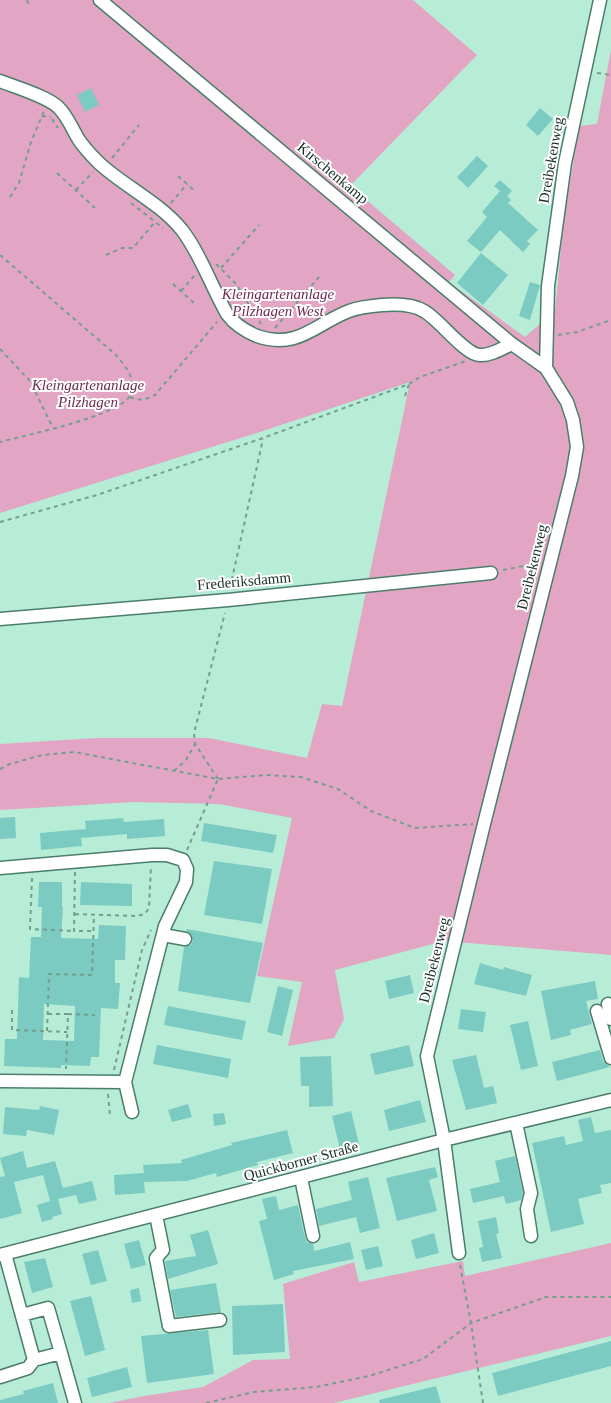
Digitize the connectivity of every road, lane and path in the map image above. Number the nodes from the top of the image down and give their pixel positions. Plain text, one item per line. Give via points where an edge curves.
1 (27, 0) edge
2 (100, 0) edge
3 (600, 0) edge
4 (29, 6) dead end
5 (585, 70) junction
6 (611, 75) edge
7 (0, 81) edge
8 (48, 100) junction
9 (139, 125) dead end
10 (105, 163) junction
11 (57, 173) dead end
12 (178, 176) dead end
13 (76, 190) junction
14 (196, 192) dead end
15 (10, 197) dead end
16 (95, 208) dead end
17 (259, 225) dead end
18 (133, 248) dead end
19 (0, 255) edge
20 (106, 255) dead end
21 (203, 266) junction
22 (221, 268) dead end
23 (319, 277) dead end
24 (174, 284) dead end
25 (181, 291) junction
26 (194, 303) dead end
27 (227, 314) junction
28 (611, 320) edge
29 (270, 334) dead end
30 (547, 337) junction
31 (512, 344) junction
32 (0, 348) edge
33 (482, 356) junction
34 (546, 368) junction
35 (410, 384) junction
36 (405, 396) dead end
37 (130, 397) junction
38 (53, 428) junction
39 (263, 438) junction
40 (0, 442) edge
41 (0, 522) edge
42 (551, 561) junction
43 (491, 573) joint
44 (228, 600) junction
45 (0, 619) edge
46 (195, 744) junction
47 (0, 769) edge
48 (174, 771) junction
49 (218, 779) junction
50 (484, 824) junction
51 (152, 856) junction
52 (183, 860) junction
53 (32, 865) junction
54 (0, 868) edge
55 (75, 883) dead end
56 (74, 914) junction
57 (94, 915) junction
58 (74, 930) junction
59 (94, 931) junction
60 (164, 931) junction
61 (185, 939) dead end
62 (608, 1004) dead end
63 (12, 1010) dead end
64 (597, 1011) dead end
65 (48, 1014) junction
66 (68, 1014) junction
67 (95, 1015) dead end
68 (611, 1019) edge
69 (48, 1031) junction
70 (67, 1032) junction
71 (611, 1058) edge
72 (0, 1081) edge
73 (66, 1082) junction
74 (111, 1082) junction
75 (125, 1082) junction
76 (611, 1100) edge
77 (132, 1112) dead end
78 (110, 1116) dead end
79 (516, 1123) junction
80 (444, 1140) junction
81 (301, 1178) junction
82 (156, 1216) junction
83 (313, 1236) dead end
84 (531, 1236) dead end
85 (459, 1252) joint
86 (3, 1255) edge
87 (611, 1297) edge
88 (22, 1316) junction
89 (220, 1320) dead end
90 (471, 1323) junction
91 (61, 1353) junction
92 (34, 1360) junction
93 (0, 1377) edge
94 (75, 1403) edge
95 (206, 1403) edge
96 (483, 1403) edge

1 - 4 path
2 - 31 street, Kirschenkamp
3 - 5 street, Dreibekenweg
5 - 6 path
5 - 30 street, Dreibekenweg via 564,173 548,286
7 - 8 street
8 - 10 street via 63,112 85,148
8 - 15 path
9 - 10 path
10 - 13 path
10 - 21 street via 173,220 194,247
11 - 13 path
12 - 14 path
13 - 16 path
17 - 22 path
18 - 20 path via 122,248
19 - 37 path via 121,361 132,382
21 - 25 path
21 - 27 street
23 - 29 path
24 - 25 path
25 - 26 path
27 - 33 street via 245,331 279,341 301,336 354,309 406,306 424,311 461,345
27 - 37 path via 155,395 142,400
28 - 30 path via 577,332
30 - 34 street, Dreibekenweg
31 - 33 street
31 - 34 street, Kirschenkamp
32 - 38 path via 30,381
33 - 35 path via 420,377
34 - 42 street, Dreibekenweg via 567,402 577,447
35 - 36 path
35 - 39 path
37 - 38 path via 122,405 103,414
38 - 40 path
39 - 41 path via 97,495
39 - 44 path
42 - 43 path
42 - 50 street, Dreibekenweg
43 - 44 street, Frederiksdamm
44 - 45 street, Frederiksdamm
44 - 46 path via 194,733
46 - 48 path via 186,760
46 - 49 path
47 - 48 path via 42,755 74,752
48 - 49 path
49 - 50 path via 266,775 301,777 338,789 371,811 415,828
49 - 52 path
50 - 80 street, Dreibekenweg via 427,1056
51 - 52 street via 167,855
51 - 53 street
51 - 57 path via 149,908 145,914
52 - 60 street via 187,869 186,882
53 - 54 street
53 - 58 path via 30,929
55 - 56 path
56 - 57 path
56 - 58 path
57 - 59 path
58 - 59 path
59 - 65 path via 92,975 49,974
60 - 61 street
60 - 74 path via 159,926 152,929 142,950
60 - 75 street
62 - 68 street
63 - 69 path via 12,1030
64 - 71 street
65 - 66 path
65 - 69 path
66 - 67 path
66 - 70 path
69 - 70 path
70 - 73 path
72 - 73 street
73 - 74 street
74 - 75 street
74 - 78 path via 108,1092
75 - 77 street
76 - 79 street, Quickborner Straße
79 - 80 street, Quickborner Straße
79 - 84 street via 531,1193 527,1209
80 - 81 street, Quickborner Straße
80 - 85 street, Dreibekenweg
81 - 82 street, Quickborner Straße
81 - 83 street
82 - 86 street, Quickborner Straße
82 - 89 street via 163,1250 156,1258 169,1326
85 - 90 path
86 - 88 street
87 - 90 path via 546,1297
88 - 91 street via 48,1308
88 - 92 street
90 - 95 path via 423,1358 369,1376 316,1387 254,1392
90 - 96 path
91 - 92 street
91 - 94 street
92 - 93 street via 28,1368

